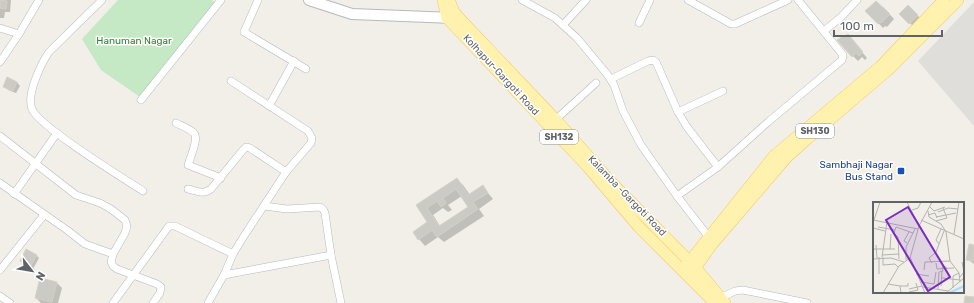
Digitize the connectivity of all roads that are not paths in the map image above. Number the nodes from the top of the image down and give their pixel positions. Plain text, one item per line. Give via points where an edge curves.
1 (39, 0) edge
2 (102, 0) edge
3 (221, 0) edge
4 (258, 0) edge
5 (309, 0) edge
6 (443, 0) edge
7 (449, 0) edge
8 (522, 0) edge
9 (586, 0) edge
10 (650, 0) edge
11 (688, 0) edge
12 (788, 0) edge
13 (798, 0) edge
14 (856, 0) edge
15 (944, 0) edge
16 (956, 1) edge
17 (447, 18) junction
18 (460, 19) junction
19 (639, 22) dead end
20 (563, 25) junction
21 (0, 28) edge
22 (824, 31) junction
23 (19, 34) junction
24 (294, 61) junction
25 (0, 62) edge
26 (306, 68) dead end
27 (610, 79) junction
28 (231, 81) dead end
29 (596, 83) dead end
30 (723, 91) dead end
31 (141, 100) dead end
32 (269, 106) junction
33 (678, 112) junction
34 (176, 123) dead end
35 (552, 123) junction
36 (57, 133) junction
37 (0, 136) edge
38 (35, 164) junction
39 (718, 167) junction
40 (286, 172) junction
41 (221, 178) junction
42 (0, 183) edge
43 (188, 189) dead end
44 (143, 191) dead end
45 (14, 194) junction
46 (677, 196) junction
47 (264, 206) junction
48 (44, 215) junction
49 (711, 240) junction
50 (113, 254) junction
51 (233, 254) junction
52 (331, 255) junction
53 (693, 264) junction
54 (0, 270) edge
55 (685, 274) junction
56 (134, 275) junction
57 (224, 275) junction
58 (0, 296) edge
59 (719, 301) edge
60 (10, 303) edge
61 (112, 303) edge
62 (153, 303) edge
63 (208, 303) edge
64 (341, 303) edge
65 (807, 303) edge

1 - 23 street
2 - 36 street via 49,52 31,94 30,102 35,115
3 - 31 street
4 - 24 street via 244,32
5 - 17 street via 352,14
6 - 17 main road
7 - 18 main road, Kalamba -Gargoti Road
8 - 20 street
9 - 20 street
10 - 19 street
11 - 12 street via 731,24
13 - 22 street
14 - 22 street
15 - 49 main road, SH130 via 885,62 774,156
16 - 49 main road, SH130 via 888,70 787,157
17 - 18 street
17 - 35 main road, Kolhapur-Gargoti Road / SH132
18 - 35 main road, Kalamba -Gargoti Road
20 - 27 street via 577,38
21 - 23 street
22 - 39 street via 843,55 842,60
23 - 25 street
24 - 26 street
24 - 32 street
27 - 33 street via 653,60
27 - 46 street via 641,145
28 - 32 street
29 - 35 street
30 - 33 street
32 - 40 street via 308,131 312,138 311,143
33 - 39 street
34 - 41 street via 196,136 188,165
35 - 53 main road, Kalamba -Gargoti Road
35 - 55 main road, Kolhapur-Gargoti Road / SH132 via 638,226
36 - 38 street
36 - 44 street
37 - 38 street
38 - 45 street
38 - 50 street via 76,195 100,203 125,220 125,232
39 - 46 street
40 - 41 street via 246,147
40 - 47 street
41 - 43 street via 207,192
42 - 45 street
45 - 48 street
46 - 49 street
47 - 51 street
47 - 52 street via 323,209
48 - 50 street via 85,244
48 - 54 street
49 - 53 main road, SH130
50 - 56 street via 113,266
51 - 56 street via 175,226 169,226
51 - 57 street
52 - 57 street
52 - 64 street
53 - 55 main road, SH130
53 - 59 main road, Kalamba -Gargoti Road
55 - 59 main road, Kolhapur-Gargoti Road / SH132
56 - 61 street
56 - 62 street via 161,287
57 - 63 street
58 - 60 street
59 - 65 street via 735,291 743,290

